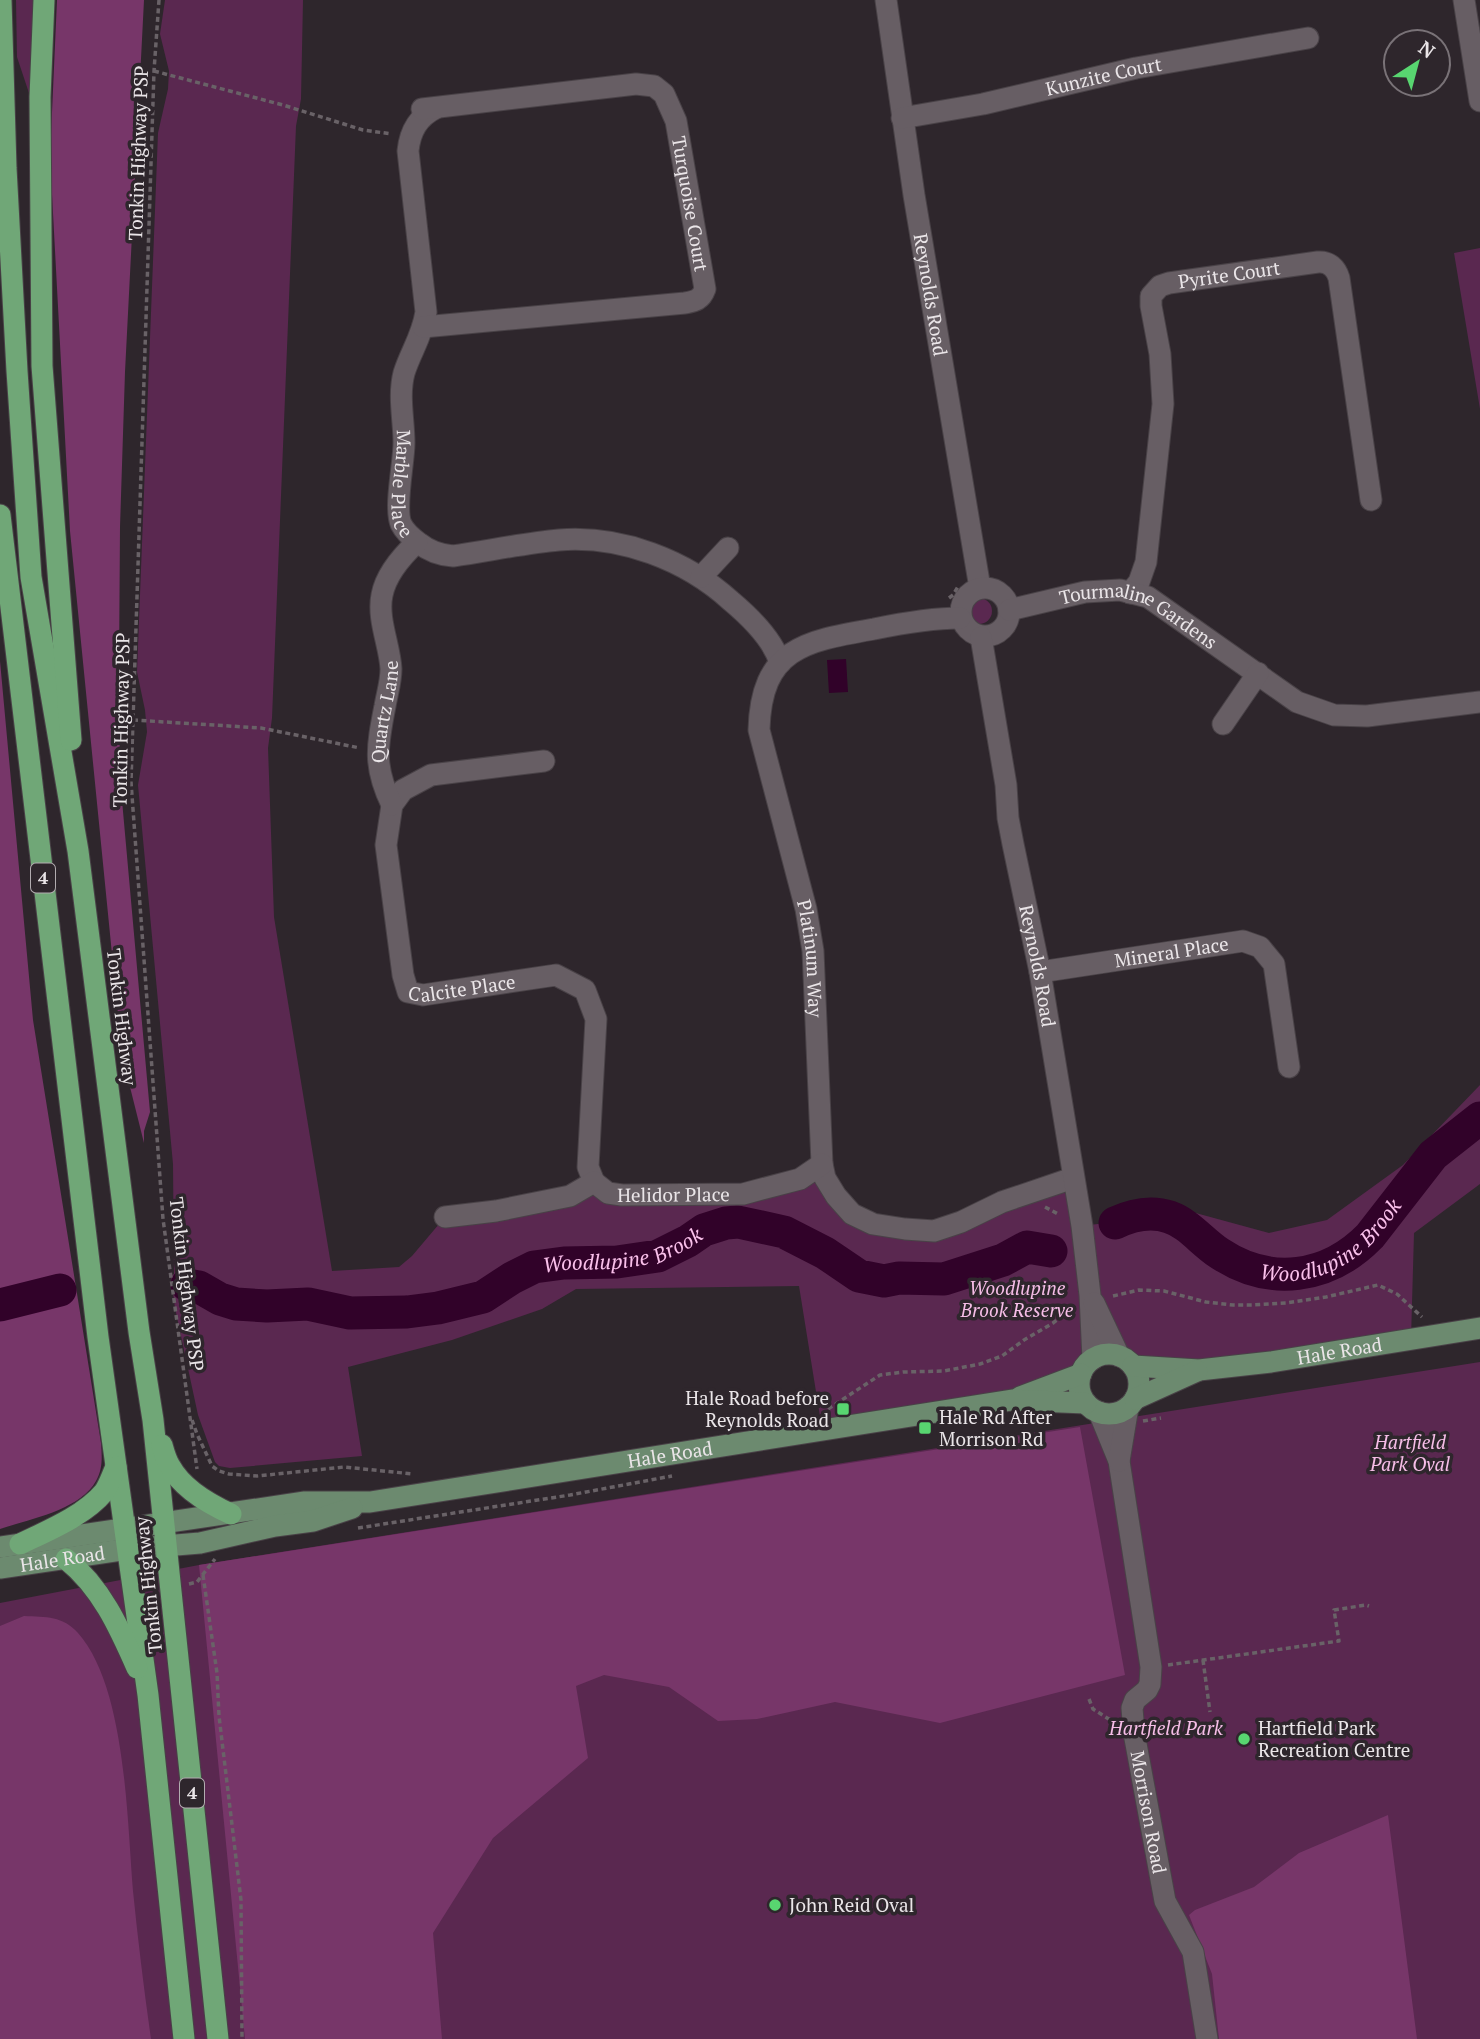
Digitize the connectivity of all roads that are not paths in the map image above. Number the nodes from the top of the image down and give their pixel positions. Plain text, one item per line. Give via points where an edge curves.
1 (1, 0) edge
2 (44, 0) edge
3 (886, 0) edge
4 (1464, 0) edge
5 (1307, 38) dead end
6 (1476, 57) edge
7 (1480, 101) edge
8 (436, 108) junction
9 (406, 111) joint
10 (902, 118) junction
11 (409, 136) junction
12 (423, 327) junction
13 (1371, 500) dead end
14 (0, 515) edge
15 (417, 542) junction
16 (728, 548) dead end
17 (701, 577) junction
18 (980, 588) junction
19 (1130, 593) junction
20 (1009, 610) junction
21 (960, 618) junction
22 (981, 637) junction
23 (780, 663) junction
24 (1258, 673) junction
25 (1480, 702) edge
26 (1223, 724) dead end
27 (544, 761) dead end
28 (392, 805) junction
29 (78, 851) junction
30 (1040, 972) junction
31 (1289, 1067) dead end
32 (824, 1171) junction
33 (1073, 1178) junction
34 (594, 1182) junction
35 (446, 1217) dead end
36 (1090, 1298) junction
37 (1480, 1328) edge
38 (1126, 1361) junction
39 (1087, 1367) junction
40 (1199, 1370) junction
41 (1012, 1400) junction
42 (1093, 1408) junction
43 (1134, 1409) junction
44 (153, 1420) junction
45 (1119, 1461) junction
46 (116, 1467) junction
47 (370, 1502) junction
48 (231, 1514) junction
49 (164, 1523) junction
50 (127, 1539) junction
51 (10, 1546) edge
52 (166, 1546) junction
53 (66, 1559) junction
54 (0, 1568) edge
55 (148, 1695) junction
56 (184, 2039) edge
57 (218, 2039) edge
58 (1207, 2039) edge

1 - 29 highway, Tonkin Highway / 4 via 26,524
2 - 29 highway via 42,366
3 - 10 street, Reynolds Road
4 - 6 street
5 - 10 street, Kunzite Court via 1136,68
6 - 7 street
8 - 9 street, Turquoise Court
8 - 11 street via 424,114
8 - 12 street, Turquoise Court via 636,84 654,86 664,94 676,121 705,289 696,301 685,303
9 - 11 street, Marble Place
10 - 18 street, Reynolds Road
11 - 12 street, Marble Place via 426,312
12 - 15 street, Marble Place via 401,392 404,453 399,515
13 - 19 street, Pyrite Court via 1334,267 1324,261 1169,282 1151,296 1163,404 1146,562
14 - 46 highway, Tonkin Highway / 4
15 - 17 street, Marble Place via 434,553 453,556 559,540 606,542 662,557
15 - 28 street, Quartz Lane via 398,562 382,594 391,674 377,751 380,779
16 - 17 street
17 - 23 street, Marble Place via 770,640
18 - 20 street via 996,590
18 - 21 street via 962,603
19 - 20 street, Tourmaline Gardens via 1086,592
19 - 24 street, Tourmaline Gardens via 1148,597
20 - 22 street via 1002,630
21 - 22 street via 968,630
21 - 23 street, Platinum Way via 934,618 834,636 807,644
22 - 30 street, Reynolds Road via 1008,818
23 - 32 street, Platinum Way via 768,678 759,730 813,951
24 - 25 street, Tourmaline Gardens via 1297,702 1334,715 1367,716
24 - 26 street
27 - 28 street via 431,775 403,790
28 - 34 street, Calcite Place via 386,845 408,992 423,995 556,975 585,990 596,1019 588,1167
29 - 44 highway, Tonkin Highway / 4
30 - 31 street, Mineral Place via 1242,940 1260,947 1274,964
30 - 33 street, Reynolds Road
32 - 33 street via 836,1196 852,1214 873,1224 934,1231
32 - 34 street, Helidor Place via 743,1194 622,1195
33 - 36 street, Reynolds Road
34 - 35 street, Helidor Place via 570,1196
36 - 38 street, Reynolds Road
36 - 39 street, Reynolds Road
37 - 40 main road, Hale Road
38 - 39 main road via 1105,1355
38 - 40 main road, Hale Road
38 - 43 main road via 1138,1374
39 - 41 main road, Hale Road
39 - 42 main road via 1079,1384
40 - 43 main road, Hale Road
41 - 42 main road, Hale Road
41 - 47 main road, Hale Road
42 - 43 main road via 1109,1414
42 - 45 street
43 - 45 street
44 - 48 highway via 178,1479 212,1506
44 - 49 highway, Tonkin Highway / 4
45 - 58 street, Morrison Road via 1152,1667 1150,1684 1132,1708 1134,1733 1165,1901 1193,1952
46 - 50 highway, Tonkin Highway / 4
46 - 51 highway via 105,1491 70,1520
47 - 48 main road, Hale Road via 305,1502
47 - 52 main road, Hale Road via 313,1521
48 - 49 main road, Hale Road
49 - 50 main road, Hale Road
49 - 52 highway, Tonkin Highway / 4
50 - 51 main road, Hale Road
50 - 52 main road, Hale Road
50 - 53 main road, Hale Road
50 - 55 highway, Tonkin Highway / 4
52 - 57 highway, Tonkin Highway / 4
53 - 54 main road, Hale Road
53 - 55 highway via 102,1598
55 - 56 highway, Tonkin Highway / 4

